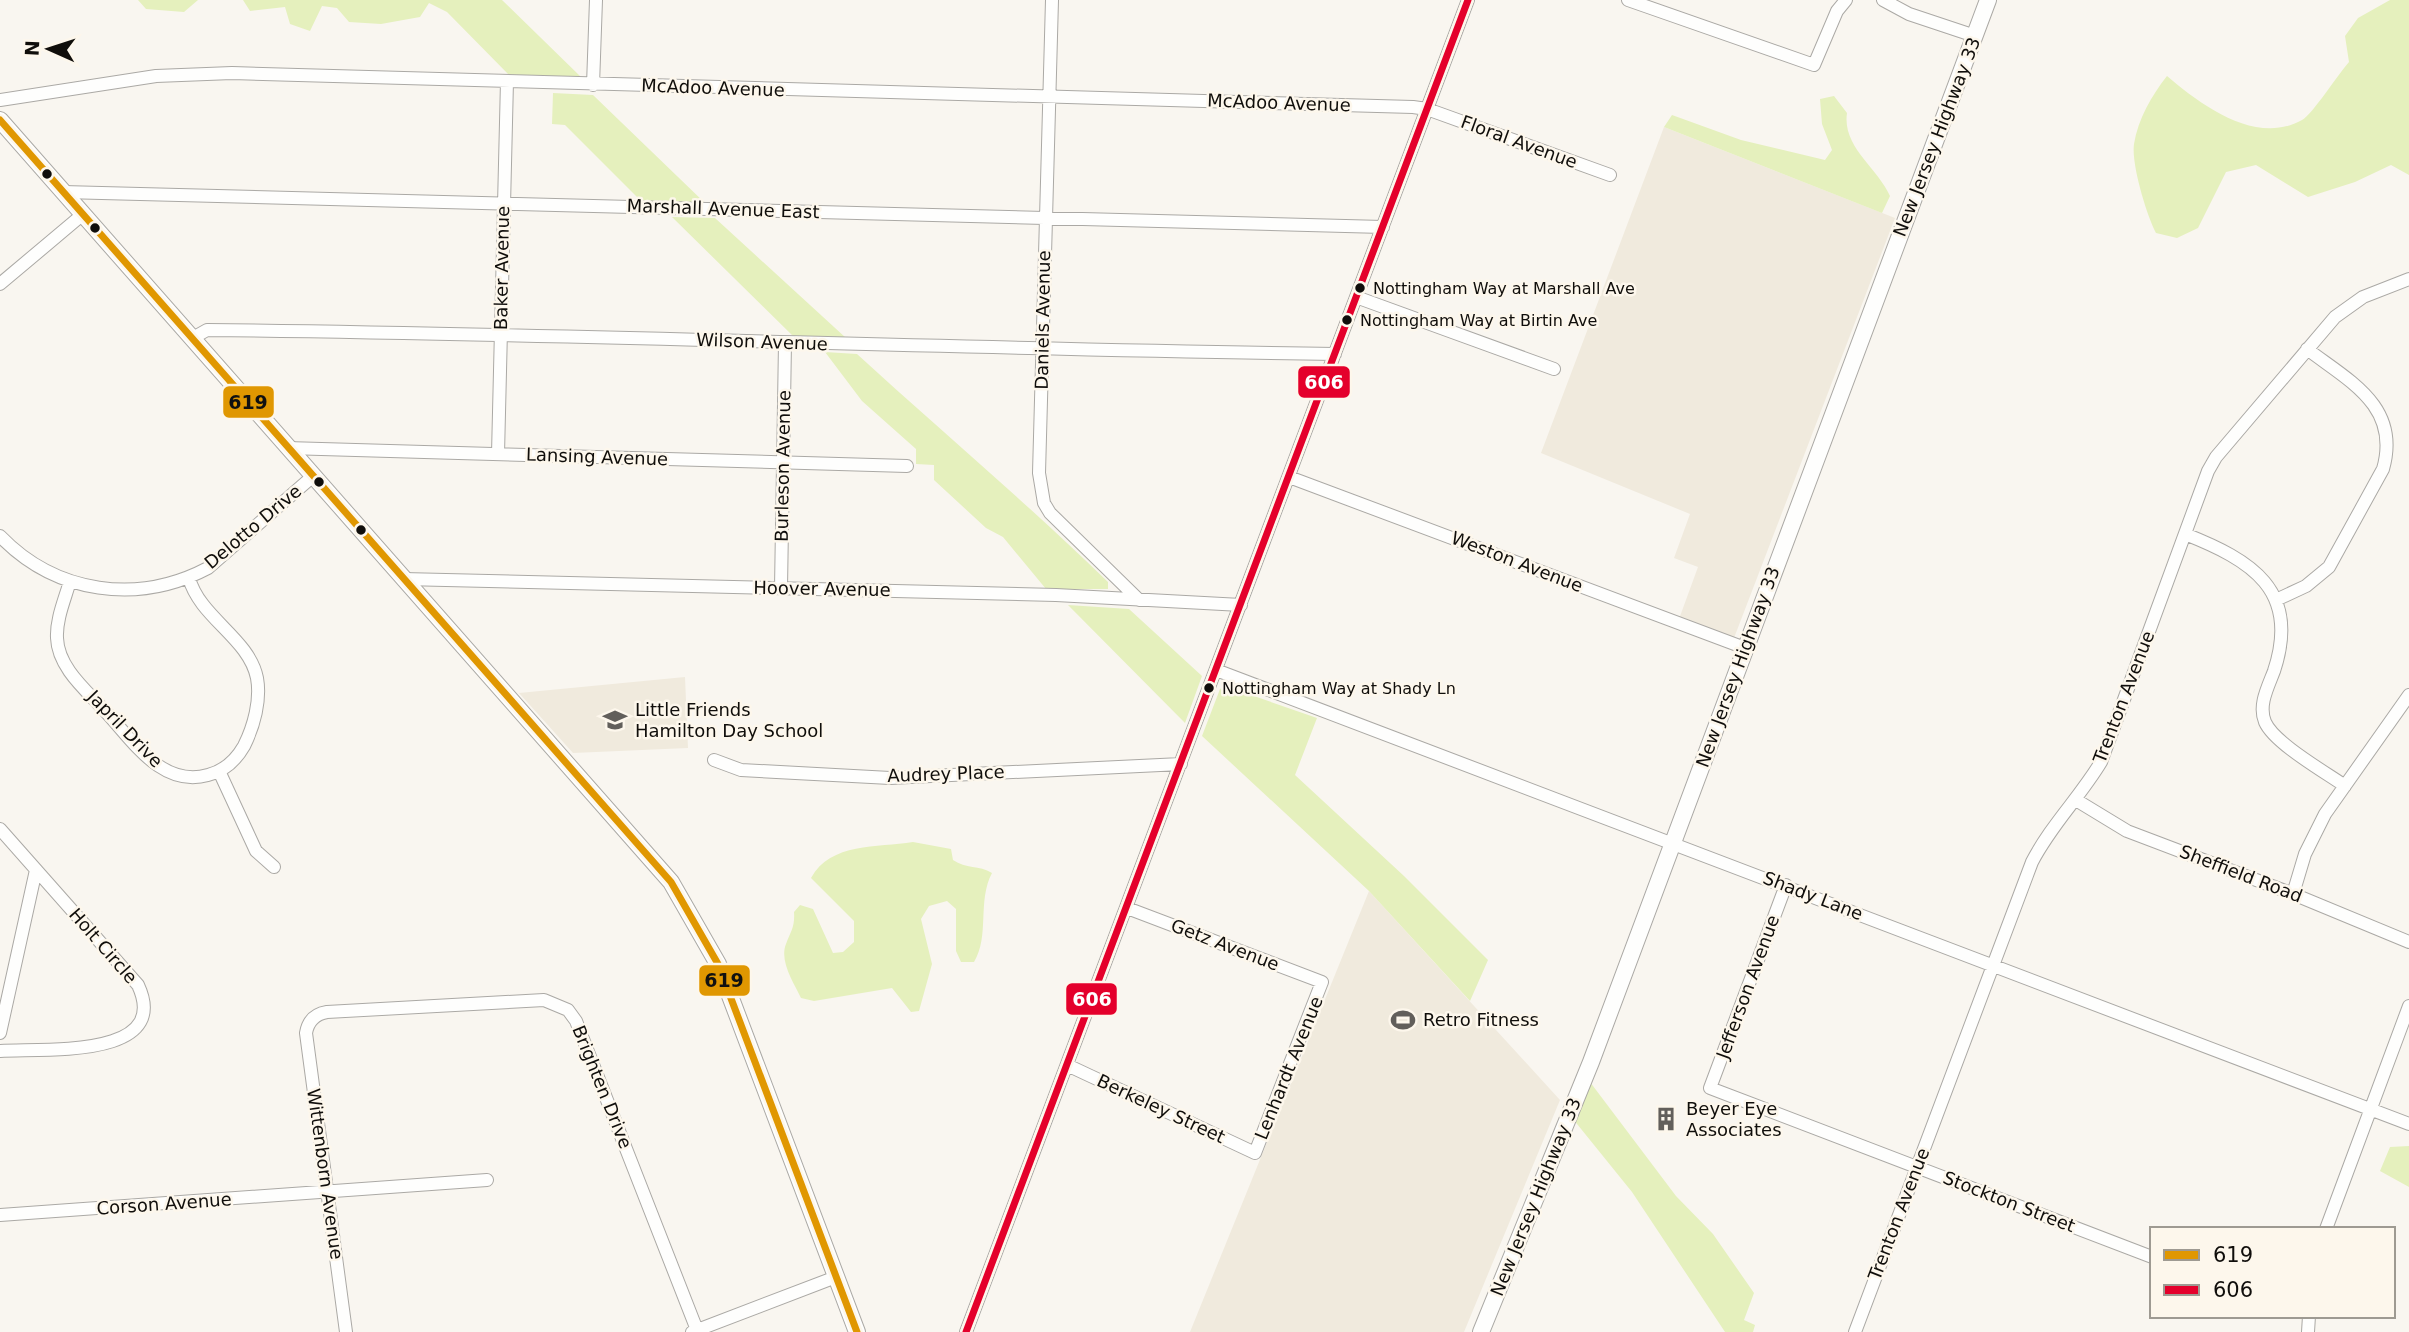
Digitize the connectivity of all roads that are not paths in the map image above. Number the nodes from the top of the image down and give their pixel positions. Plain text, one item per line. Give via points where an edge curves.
1 (596, 0) edge
2 (1052, 0) edge
3 (1468, 0) edge
4 (1629, 0) edge
5 (1846, 0) edge
6 (1884, 0) edge
7 (1989, 0) edge
8 (1975, 36) junction
9 (507, 81) junction
10 (593, 85) junction
11 (1050, 96) junction
12 (0, 100) edge
13 (1427, 109) junction
14 (0, 120) edge
15 (1610, 175) dead end
16 (63, 192) junction
17 (504, 203) junction
18 (82, 215) junction
19 (1045, 219) junction
20 (1383, 227) junction
21 (2409, 279) edge
22 (0, 284) edge
23 (1356, 297) junction
24 (501, 333) junction
25 (191, 339) junction
26 (785, 343) junction
27 (2307, 349) junction
28 (1043, 350) junction
29 (1335, 354) junction
30 (1555, 369) dead end
31 (287, 448) junction
32 (498, 454) junction
33 (783, 463) junction
34 (907, 466) dead end
35 (313, 477) junction
36 (1289, 477) junction
37 (2185, 534) junction
38 (0, 536) edge
39 (189, 578) junction
40 (403, 579) junction
41 (70, 581) junction
42 (781, 588) junction
43 (1139, 600) junction
44 (2276, 600) junction
45 (1241, 604) junction
46 (1745, 648) junction
47 (1216, 670) junction
48 (2409, 695) edge
49 (714, 760) dead end
50 (1181, 764) junction
51 (219, 771) junction
52 (2345, 786) junction
53 (2076, 800) junction
54 (0, 829) edge
55 (1673, 842) junction
56 (274, 867) dead end
57 (36, 870) junction
58 (1786, 885) junction
59 (2293, 894) junction
60 (1127, 908) junction
61 (2409, 942) edge
62 (1993, 965) junction
63 (1322, 982) joint
64 (2409, 1006) edge
65 (313, 1018) joint
66 (0, 1033) edge
67 (0, 1051) edge
68 (1067, 1065) junction
69 (1710, 1088) joint
70 (2371, 1110) junction
71 (2409, 1124) edge
72 (1255, 1153) joint
73 (1917, 1167) junction
74 (487, 1180) dead end
75 (329, 1194) junction
76 (0, 1215) edge
77 (2327, 1227) edge
78 (2150, 1255) edge
79 (836, 1277) junction
80 (694, 1331) edge
81 (346, 1332) edge
82 (857, 1332) edge
83 (966, 1332) edge
84 (1481, 1332) edge
85 (1855, 1332) edge

1 - 10 street
2 - 11 street, Daniels Avenue
3 - 13 street
4 - 5 street via 1814,65 1837,10
6 - 8 street via 1909,14
7 - 8 main road, New Jersey Highway 33
8 - 46 main road, New Jersey Highway 33
9 - 10 street, McAdoo Avenue
9 - 12 street, McAdoo Avenue via 194,73
9 - 17 street, Baker Avenue
10 - 11 street, McAdoo Avenue
11 - 13 street, McAdoo Avenue
11 - 19 street, Daniels Avenue
13 - 15 street, Floral Avenue
13 - 20 street
14 - 16 main road
16 - 17 street, Marshall Avenue East
16 - 18 main road
17 - 19 street, Marshall Avenue East
17 - 24 street, Baker Avenue
18 - 22 street
18 - 25 main road
19 - 20 street, Marshall Avenue East
19 - 28 street, Daniels Avenue
20 - 23 street
21 - 27 street, Trenton Avenue via 2347,306
23 - 29 street
23 - 30 street
24 - 25 street, Wilson Avenue via 207,330
24 - 26 street, Wilson Avenue
24 - 32 street, Baker Avenue
25 - 31 main road
26 - 28 street, Wilson Avenue
26 - 33 street, Burleson Avenue
27 - 37 street, Trenton Avenue via 2216,457
27 - 44 street via 2378,409 2387,430 2387,455 2329,567 2306,586
28 - 29 street, Wilson Avenue
28 - 43 street, Daniels Avenue via 1039,473 1044,503
29 - 36 street
31 - 32 street, Lansing Avenue
31 - 35 main road
32 - 33 street, Lansing Avenue
33 - 34 street, Lansing Avenue
33 - 42 street, Burleson Avenue
35 - 39 street, Delotto Drive via 225,555
35 - 40 main road
36 - 45 street
36 - 46 street, Weston Avenue
37 - 44 street via 2250,566
37 - 53 street, Trenton Avenue via 2111,739
38 - 41 street, Delotto Drive via 37,566
39 - 41 street, Delotto Drive via 132,591
39 - 51 street via 198,600 249,659 257,681 256,712 245,744
40 - 42 street, Hoover Avenue
40 - 79 main road via 651,857 689,909 718,964
41 - 51 street, Japril Drive via 57,639 71,673 162,770 187,778
42 - 43 street, Hoover Avenue
43 - 45 street, Hoover Avenue
44 - 52 street via 2282,639 2263,701 2264,719 2273,733
45 - 47 street
46 - 55 main road, New Jersey Highway 33
47 - 50 street
47 - 55 street, Shady Lane
48 - 52 street
49 - 50 street, Audrey Place via 741,770 890,778
50 - 60 street
51 - 56 street via 256,850
52 - 59 street via 2313,835
53 - 59 street, Sheffield Road via 2127,831
53 - 62 street, Trenton Avenue via 2032,862
54 - 57 street, Holt Circle
55 - 58 street, Shady Lane
55 - 84 main road, New Jersey Highway 33 via 1591,1062
57 - 66 street
57 - 67 street, Holt Circle via 138,985 143,1013 133,1032 114,1043
58 - 62 street, Shady Lane
58 - 69 street, Jefferson Avenue
59 - 61 street, Sheffield Road
60 - 63 street, Getz Avenue
60 - 68 street
62 - 70 street, Shady Lane
62 - 73 street, Trenton Avenue
63 - 72 street, Lenhardt Avenue
64 - 70 street
65 - 75 street, Wittenborn Avenue via 306,1033
65 - 80 street, Brighten Drive via 327,1012 544,1000 568,1010
68 - 72 street, Berkeley Street
68 - 83 street
69 - 73 street, Stockton Street
70 - 71 street, Shady Lane
70 - 77 street
73 - 78 street, Stockton Street
73 - 85 street, Trenton Avenue
74 - 75 street, Corson Avenue
75 - 76 street, Corson Avenue
75 - 81 street, Wittenborn Avenue
79 - 80 street
79 - 82 main road

